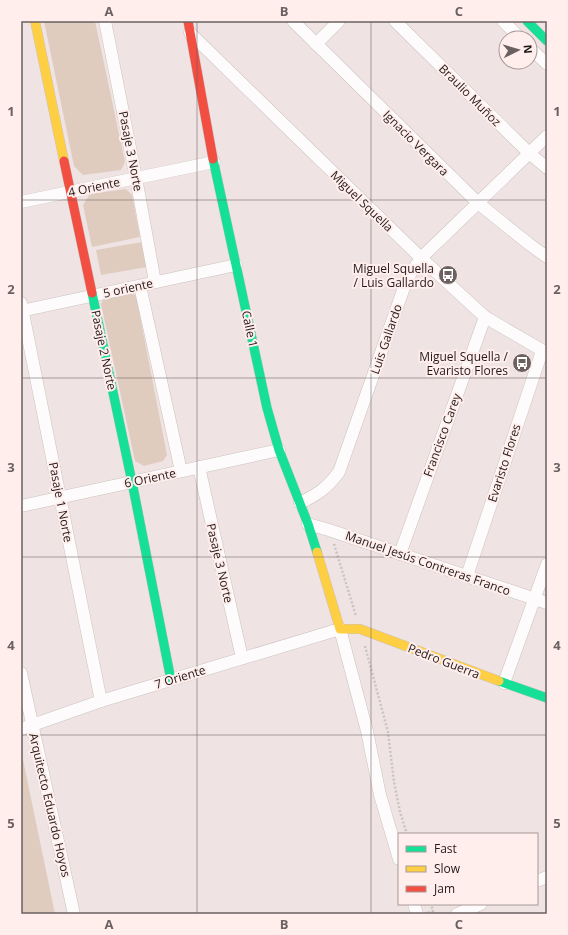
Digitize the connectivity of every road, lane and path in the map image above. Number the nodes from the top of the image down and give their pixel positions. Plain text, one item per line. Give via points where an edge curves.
1 (35, 21) edge
2 (105, 21) edge
3 (188, 21) edge
4 (293, 21) edge
5 (339, 21) edge
6 (395, 21) edge
7 (503, 21) edge
8 (527, 21) edge
9 (512, 30) edge
10 (190, 33) junction
11 (547, 41) edge
12 (316, 44) junction
13 (538, 56) edge
14 (547, 64) edge
15 (547, 136) edge
16 (529, 153) junction
17 (214, 162) junction
18 (547, 168) edge
19 (136, 178) junction
20 (71, 191) junction
21 (21, 202) edge
22 (478, 203) junction
23 (547, 257) edge
24 (421, 258) junction
25 (236, 265) junction
26 (155, 282) junction
27 (140, 286) junction
28 (92, 296) junction
29 (22, 308) edge
30 (485, 317) junction
31 (544, 352) edge
32 (279, 450) junction
33 (199, 467) junction
34 (181, 471) junction
35 (132, 482) junction
36 (60, 498) junction
37 (300, 503) junction
38 (21, 506) edge
39 (308, 524) junction
40 (329, 530) junction
41 (400, 554) junction
42 (547, 564) edge
43 (467, 576) junction
44 (534, 599) junction
45 (547, 603) edge
46 (340, 629) junction
47 (360, 629) junction
48 (242, 658) junction
49 (21, 672) edge
50 (171, 680) junction
51 (504, 683) junction
52 (547, 698) edge
53 (101, 701) junction
54 (26, 727) edge
55 (407, 833) edge
56 (398, 856) edge
57 (431, 905) edge
58 (479, 905) edge
59 (74, 914) edge
60 (426, 914) edge
61 (457, 914) edge

1 - 20 street, Pasaje 2 Norte
2 - 19 street, Pasaje 3 Norte
3 - 10 street, Calle 1
4 - 12 street, Ignacio Vergara
5 - 12 street
6 - 16 street, Braulio Muñoz
7 - 9 street
8 - 11 street
10 - 17 street, Calle 1
10 - 24 street, Miguel Squella
12 - 22 street, Ignacio Vergara
13 - 14 street
15 - 16 street, Luis Gallardo
16 - 18 street, Braulio Muñoz
16 - 22 street, Luis Gallardo
17 - 19 street, 4 Oriente
17 - 25 street, Calle 1
19 - 20 street, 4 Oriente
19 - 26 street, Pasaje 3 Norte
20 - 21 street, 4 Oriente
20 - 28 street, Pasaje 2 Norte
22 - 23 street, Ignacio Vergara
22 - 24 street, Luis Gallardo
24 - 30 street, Miguel Squella
24 - 37 street, Luis Gallardo via 407,279 339,472 319,494
25 - 26 street, 5 oriente
25 - 32 street, Calle 1 via 267,408
26 - 27 street, 5 oriente
27 - 28 street, 5 oriente
27 - 34 street
28 - 29 street, 5 oriente
28 - 35 street, Pasaje 2 Norte
29 - 36 street, Pasaje 1 Norte
30 - 31 street, Miguel Squella
30 - 41 street, Francisco Carey
31 - 43 street, Evaristo Flores
32 - 33 street, 6 Oriente
32 - 37 street, Calle 1
33 - 34 street, 6 Oriente
33 - 48 street, Pasaje 3 Norte
34 - 35 street, 6 Oriente
35 - 36 street, 6 Oriente
35 - 50 street, Pasaje 2 Norte
36 - 38 street, 6 Oriente
36 - 53 street, Pasaje 1 Norte
37 - 39 street, Calle 1
39 - 40 street, Manuel Jesús Contreras Franco
39 - 46 street, Calle 1
40 - 41 street, Manuel Jesús Contreras Franco
40 - 47 path
41 - 43 street, Manuel Jesús Contreras Franco
42 - 44 street
43 - 44 street, Manuel Jesús Contreras Franco
44 - 45 street, Manuel Jesús Contreras Franco
44 - 51 street
46 - 47 street, Pedro Guerra
46 - 48 street, 7 Oriente
46 - 56 street via 367,731 380,795
47 - 51 street, Pedro Guerra
47 - 55 path via 388,732 400,812
48 - 50 street, 7 Oriente
49 - 54 street, Arquitecto Eduardo Hoyos
50 - 53 street, 7 Oriente
51 - 52 street, Pedro Guerra
53 - 54 street, 7 Oriente
54 - 59 street, Arquitecto Eduardo Hoyos
57 - 60 path via 433,911
58 - 61 street

